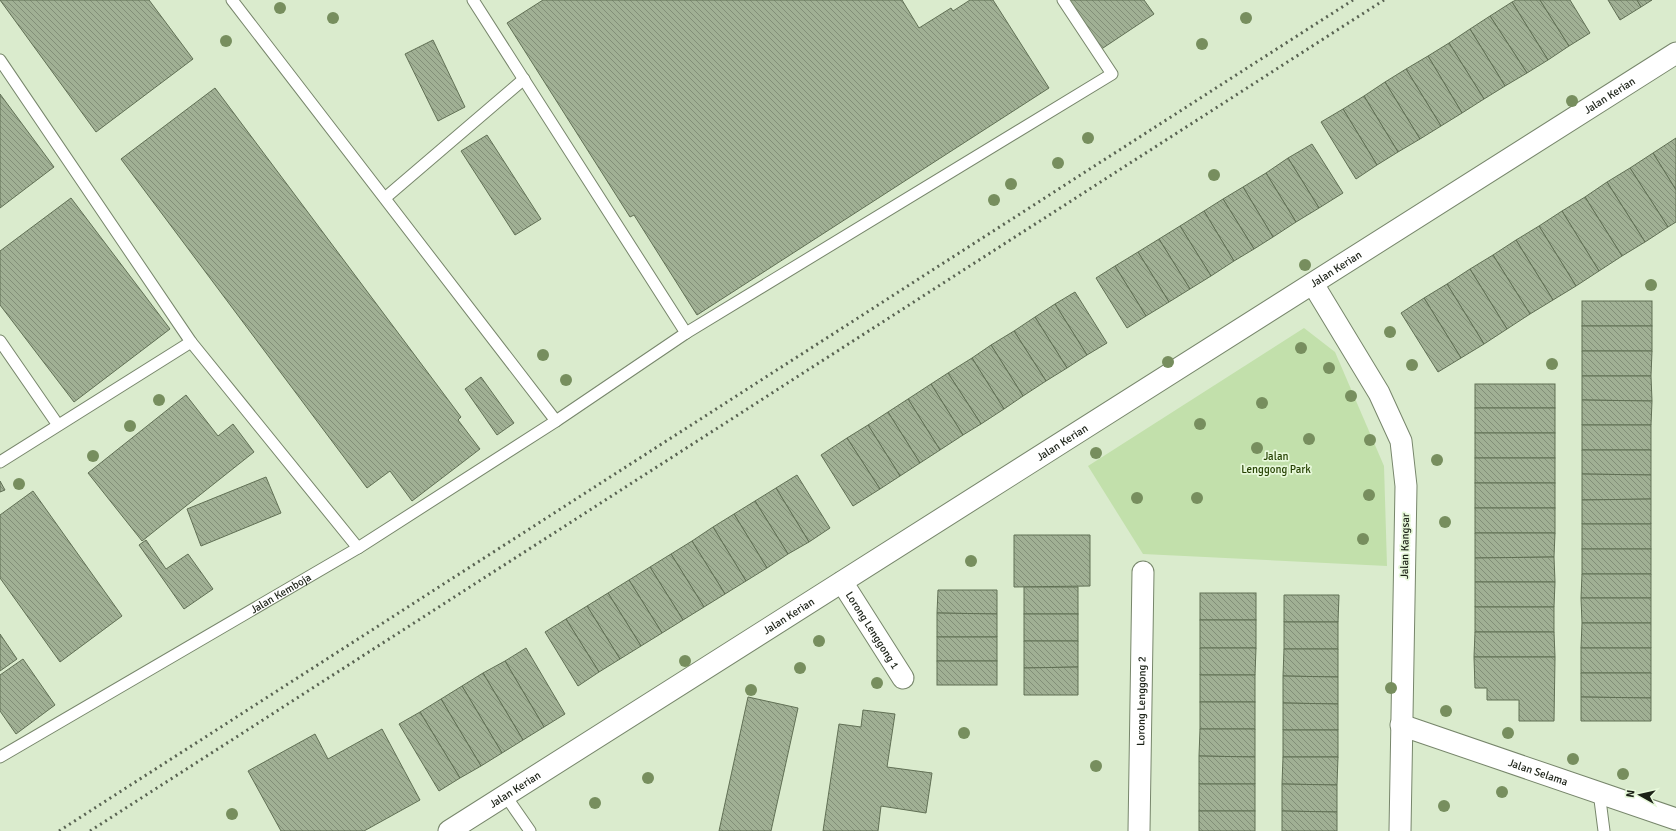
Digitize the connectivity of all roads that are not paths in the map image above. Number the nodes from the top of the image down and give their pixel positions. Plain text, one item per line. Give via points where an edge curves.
1 (232, 0) edge
2 (472, 0) edge
3 (1063, 0) edge
4 (1676, 53) edge
5 (0, 60) edge
6 (524, 79) junction
7 (384, 198) junction
8 (1313, 284) junction
9 (686, 334) junction
10 (0, 341) edge
11 (191, 342) junction
12 (556, 421) junction
13 (58, 425) junction
14 (0, 462) edge
15 (358, 548) junction
16 (1143, 572) dead end
17 (842, 582) junction
18 (902, 678) dead end
19 (1401, 725) junction
20 (0, 757) edge
21 (1599, 792) junction
22 (505, 795) junction
23 (1676, 819) edge
24 (449, 831) edge
25 (530, 831) edge
26 (1139, 831) edge
27 (1400, 831) edge
28 (1604, 831) edge

1 - 7 lane
2 - 6 lane
3 - 9 lane, Jalan Kemboja via 1112,74
4 - 8 street, Jalan Kerian
5 - 11 lane
6 - 7 lane
6 - 9 lane
7 - 12 lane
8 - 17 street, Jalan Kerian
8 - 19 street, Jalan Kangsar via 1379,393 1401,441 1406,486
9 - 12 lane, Jalan Kemboja
10 - 13 lane
11 - 13 lane
11 - 15 lane
12 - 15 lane, Jalan Kemboja
13 - 14 lane
15 - 20 lane, Jalan Kemboja
16 - 26 street, Lorong Lenggong 2
17 - 18 street, Lorong Lenggong 1
17 - 22 street, Jalan Kerian
19 - 21 street, Jalan Selama
19 - 27 street, Jalan Kangsar
21 - 23 street, Jalan Selama
21 - 28 lane
22 - 24 street, Jalan Kerian
22 - 25 lane

